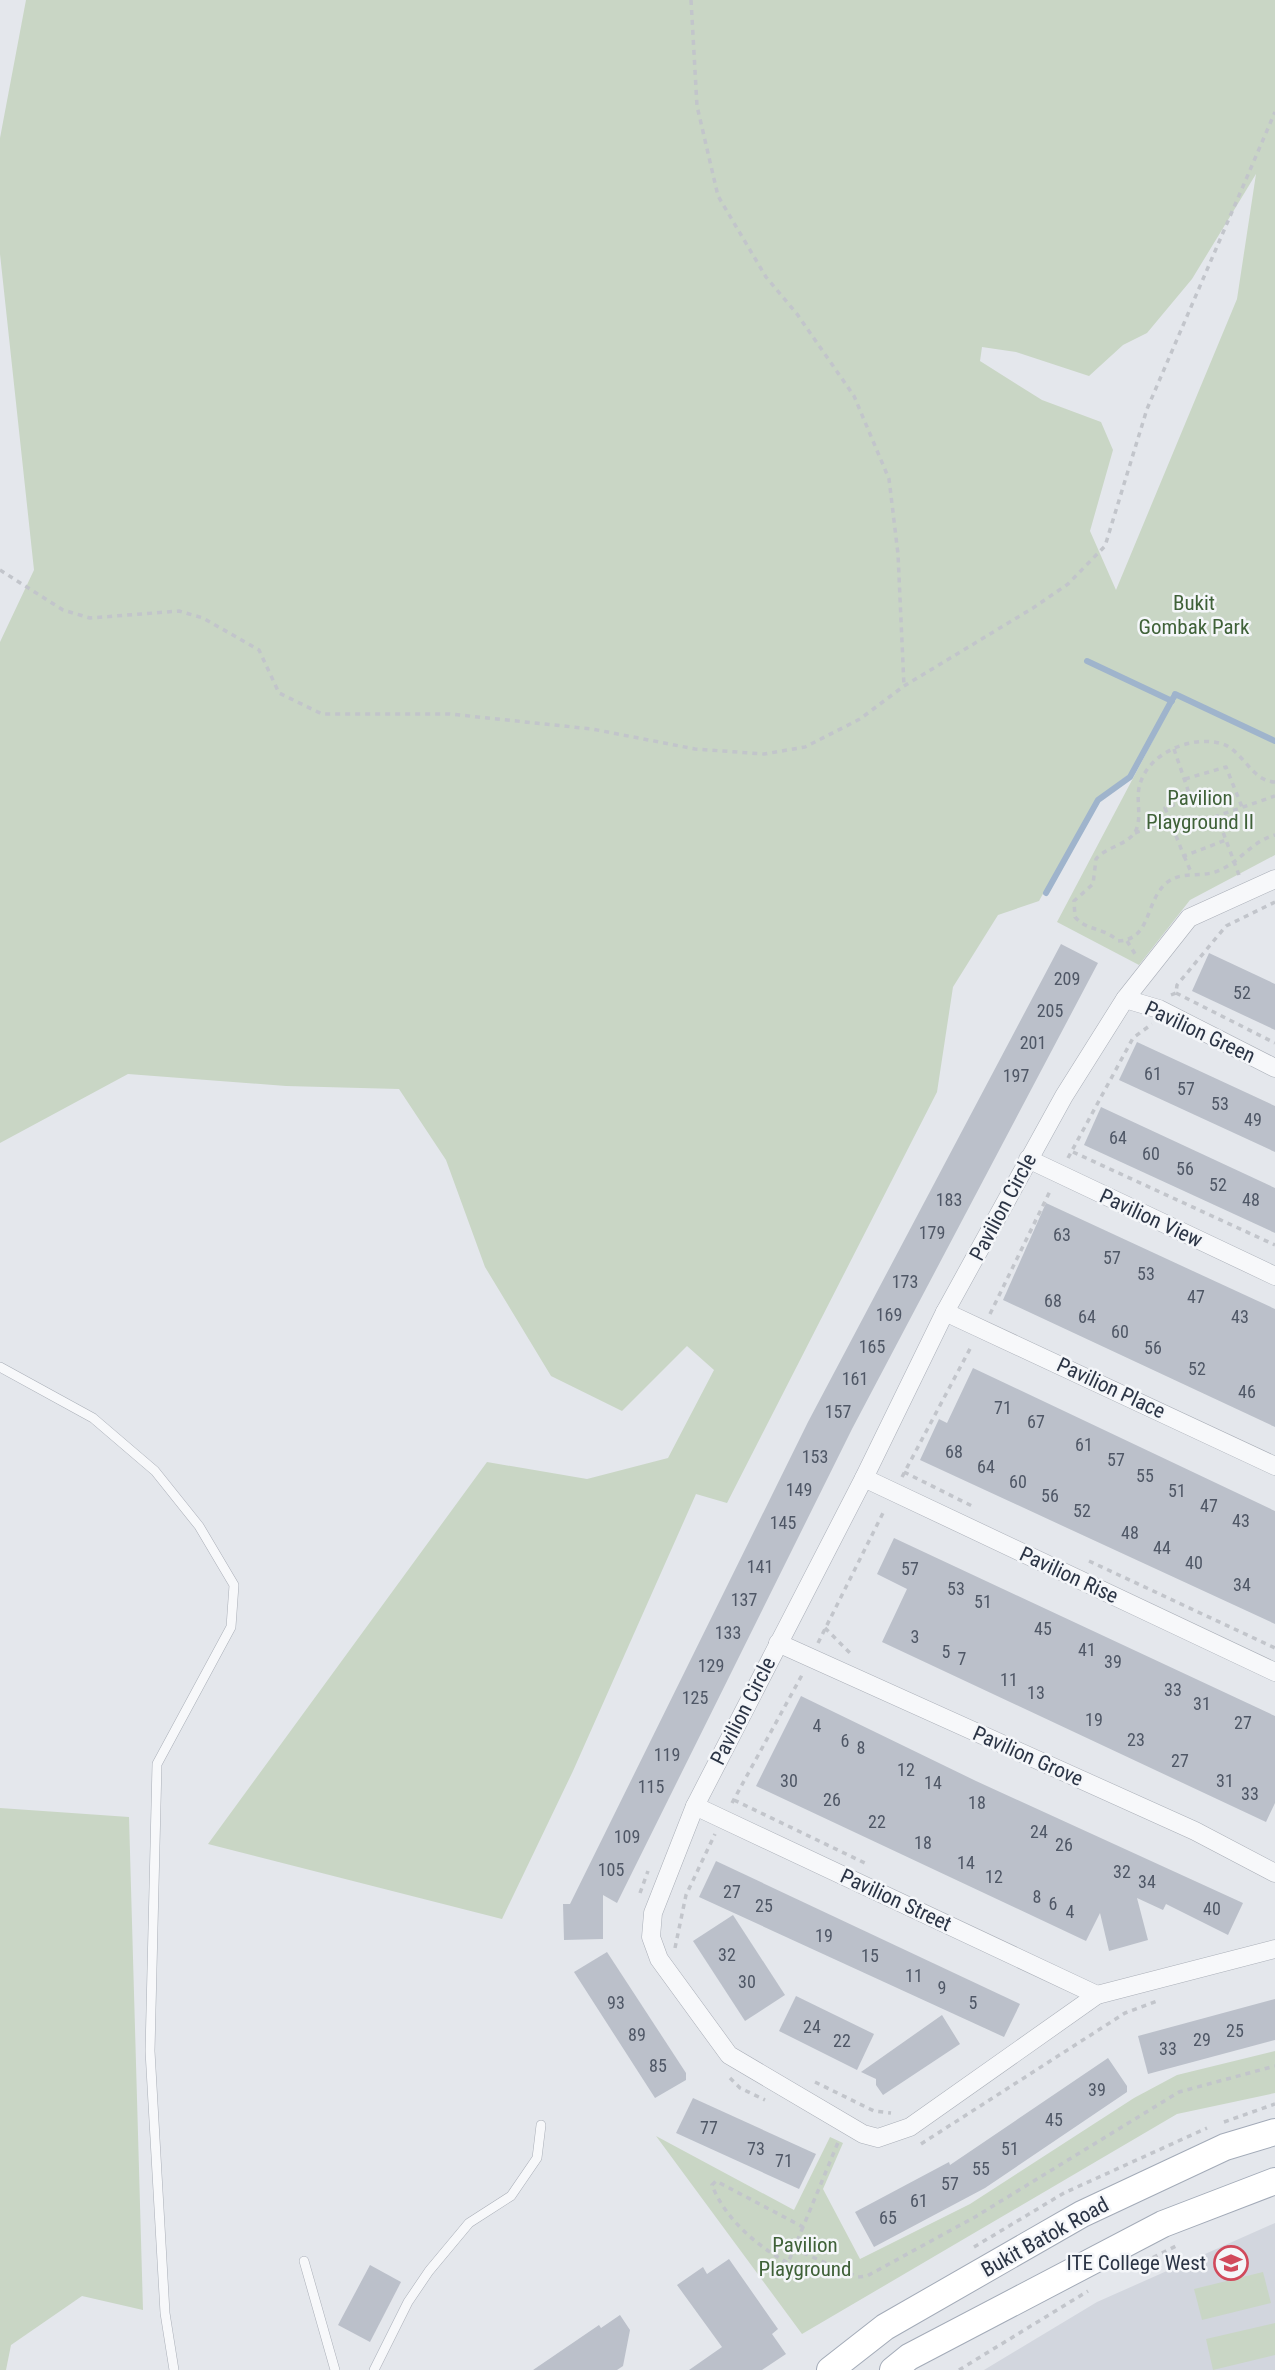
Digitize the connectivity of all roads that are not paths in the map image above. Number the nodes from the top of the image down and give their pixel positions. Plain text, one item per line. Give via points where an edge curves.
1 (1275, 879) edge
2 (1125, 999) junction
3 (1275, 1068) edge
4 (1028, 1159) junction
5 (1275, 1276) edge
6 (945, 1312) junction
7 (0, 1367) edge
8 (1275, 1466) edge
9 (864, 1478) junction
10 (778, 1643) junction
11 (1275, 1672) edge
12 (695, 1806) junction
13 (1275, 1873) edge
14 (1275, 1948) edge
15 (1097, 1995) junction
16 (541, 2125) dead end
17 (1275, 2132) edge
18 (1275, 2181) edge
19 (304, 2261) dead end
20 (174, 2370) edge
21 (335, 2370) edge
22 (374, 2370) edge
23 (830, 2370) edge
24 (893, 2370) edge

1 - 2 street, Pavilion Circle via 1189,918
2 - 3 street, Pavilion Green via 1159,1009
2 - 4 street, Pavilion Circle
4 - 5 street, Pavilion View
4 - 6 street, Pavilion Circle
6 - 8 street, Pavilion Place
6 - 9 street, Pavilion Circle
7 - 20 lane via 93,1418 155,1471 200,1526 234,1585 231,1628 157,1764 150,2051 165,2313
9 - 10 street, Pavilion Circle
9 - 11 street, Pavilion Rise
10 - 12 street, Pavilion Circle
10 - 13 street, Pavilion Grove via 1195,1831
12 - 15 street, Pavilion Street
12 - 15 street, Pavilion Circle via 653,1913 652,1937 659,1959 729,2055 863,2134 878,2138 910,2127
14 - 15 street, Pavilion Circle
16 - 22 lane via 537,2158 511,2196 469,2223 429,2271
17 - 23 main road, Bukit Batok Road via 1226,2147 1082,2214 885,2327
18 - 24 main road, Bukit Batok Road via 1163,2224 909,2357
19 - 21 lane

